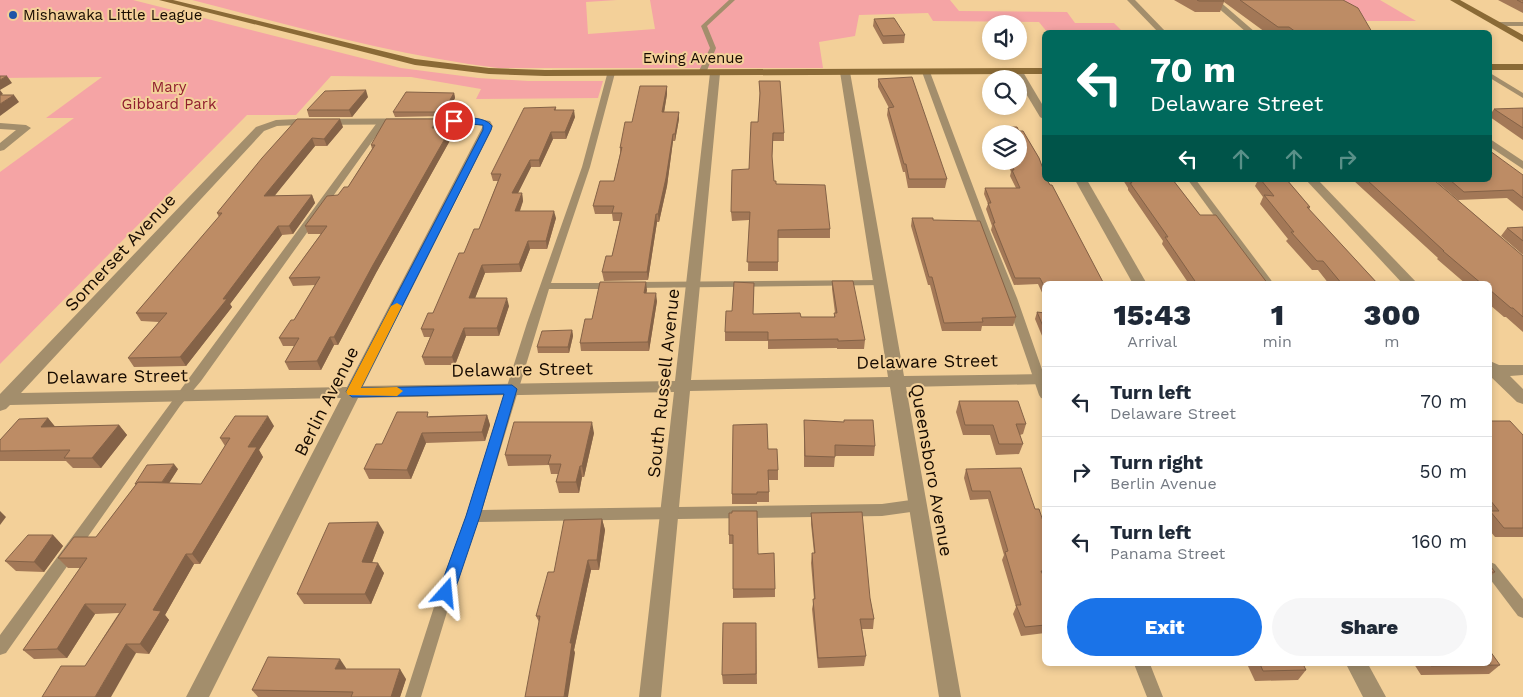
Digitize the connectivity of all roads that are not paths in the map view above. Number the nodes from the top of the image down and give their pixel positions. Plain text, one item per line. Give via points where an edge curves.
1 (163, 0) edge
2 (732, 0) edge
3 (1131, 0) edge
4 (1213, 0) edge
5 (1454, 0) edge
6 (1496, 24) junction
7 (1523, 24) edge
8 (1160, 30) edge
9 (1249, 30) edge
10 (1523, 39) edge
11 (1492, 67) edge
12 (1523, 67) edge
13 (1042, 71) edge
14 (844, 72) junction
15 (926, 72) junction
16 (982, 72) edge
17 (1027, 72) edge
18 (611, 73) junction
19 (708, 73) junction
20 (1492, 76) edge
21 (1027, 87) edge
22 (1523, 96) edge
23 (1042, 112) edge
24 (382, 122) junction
25 (0, 126) edge
26 (1492, 143) edge
27 (0, 148) edge
28 (1523, 166) edge
29 (1082, 182) edge
30 (1193, 182) edge
31 (1314, 182) edge
32 (1138, 281) edge
33 (1267, 281) edge
34 (1408, 281) edge
35 (880, 283) junction
36 (693, 284) junction
37 (545, 286) junction
38 (1492, 369) edge
39 (1523, 370) edge
40 (1042, 379) edge
41 (897, 381) junction
42 (681, 386) junction
43 (512, 389) junction
44 (352, 392) junction
45 (184, 395) junction
46 (1523, 398) edge
47 (2, 401) edge
48 (918, 505) junction
49 (670, 513) junction
50 (473, 516) junction
51 (1492, 571) edge
52 (1523, 611) edge
53 (0, 648) edge
54 (1143, 666) edge
55 (1357, 666) edge
56 (196, 697) edge
57 (413, 697) edge
58 (650, 697) edge
59 (950, 697) edge
60 (1155, 697) edge
61 (1375, 697) edge

1 - 18 street, Ewing Avenue via 407,60 522,73
2 - 19 lane via 704,26 713,48
3 - 8 street
4 - 9 street
5 - 6 street
6 - 7 lane
6 - 10 street
11 - 12 street
13 - 17 street, Ewing Avenue
14 - 15 street, Ewing Avenue
14 - 19 street, Ewing Avenue
14 - 35 street, Queensboro Avenue
15 - 16 street, Ewing Avenue
15 - 40 lane
18 - 19 street, Ewing Avenue
18 - 37 lane via 586,167
19 - 36 street, South Russell Avenue
20 - 22 lane
21 - 23 street
24 - 44 street, Berlin Avenue via 472,121 488,126
24 - 45 lane
24 - 47 street, Somerset Avenue via 283,123 260,129
25 - 27 street via 26,128
26 - 28 street
29 - 32 street
30 - 33 lane
31 - 34 street
35 - 36 lane
35 - 41 street, Queensboro Avenue
36 - 37 lane
36 - 42 street, South Russell Avenue
37 - 43 lane
38 - 39 street
38 - 46 street
40 - 41 street, Delaware Street
41 - 42 street, Delaware Street
41 - 48 street, Queensboro Avenue
42 - 43 street, Delaware Street
42 - 49 street, South Russell Avenue
43 - 44 street, Delaware Street
43 - 50 lane
44 - 45 street, Delaware Street
44 - 56 street, Berlin Avenue
45 - 47 street, Delaware Street
45 - 53 lane
48 - 49 lane via 882,510
48 - 59 street, Queensboro Avenue
49 - 50 lane
49 - 58 street, South Russell Avenue
50 - 57 lane
51 - 52 lane
54 - 60 lane
55 - 61 street

